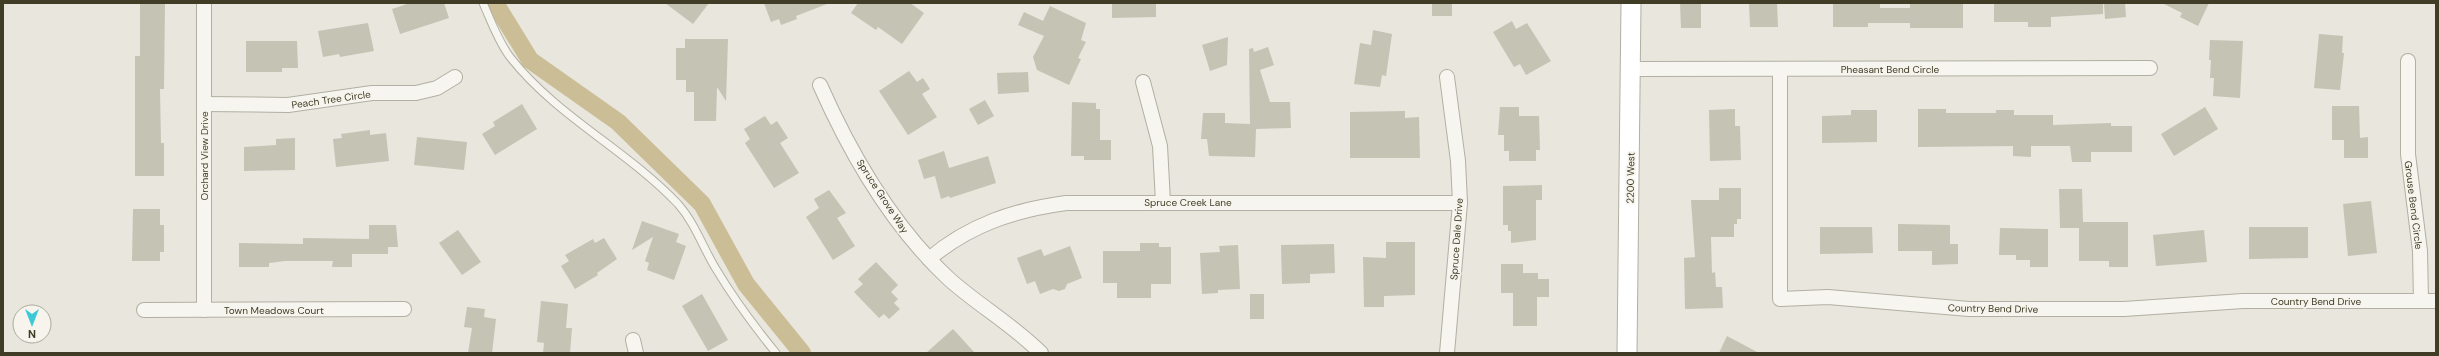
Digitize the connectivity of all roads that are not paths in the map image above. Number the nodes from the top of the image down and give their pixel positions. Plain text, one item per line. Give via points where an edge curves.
1 (204, 3) edge
2 (483, 3) edge
3 (1631, 3) edge
4 (2408, 61) dead end
5 (2150, 68) dead end
6 (1631, 69) junction
7 (1780, 69) junction
8 (455, 77) dead end
9 (1447, 77) dead end
10 (1143, 82) dead end
11 (820, 85) dead end
12 (204, 104) junction
13 (1163, 202) junction
14 (1460, 203) junction
15 (929, 259) junction
16 (2421, 301) junction
17 (2436, 301) edge
18 (404, 309) dead end
19 (144, 310) dead end
20 (204, 310) junction
21 (776, 353) edge
22 (1041, 353) edge
23 (1447, 353) edge
24 (1627, 353) edge

1 - 12 street, Orchard View Drive
2 - 21 lane via 498,38 510,57 533,82 550,99 648,175 679,206 735,299
3 - 6 street, 2200 West
4 - 16 street, Grouse Bend Circle via 2408,154 2420,251
5 - 7 street, Pheasant Bend Circle
6 - 7 street, Pheasant Bend Circle
6 - 24 street, 2200 West
7 - 16 street, Country Bend Drive via 1780,299 1828,297 1969,309 2156,308 2244,301
8 - 12 street, Peach Tree Circle via 437,88 416,93 372,93 288,105
9 - 14 street, Spruce Dale Drive via 1458,162
10 - 13 street via 1160,146
11 - 15 street, Spruce Grove Way via 837,123 886,203 901,226
12 - 20 street, Orchard View Drive
13 - 14 street, Spruce Creek Lane
13 - 15 street, Spruce Creek Lane via 1066,203 1023,210 1002,216 962,234
14 - 23 street, Spruce Dale Drive
15 - 22 street, Spruce Grove Way via 969,296
16 - 17 street, Country Bend Drive
18 - 20 street, Town Meadows Court
19 - 20 street, Town Meadows Court

